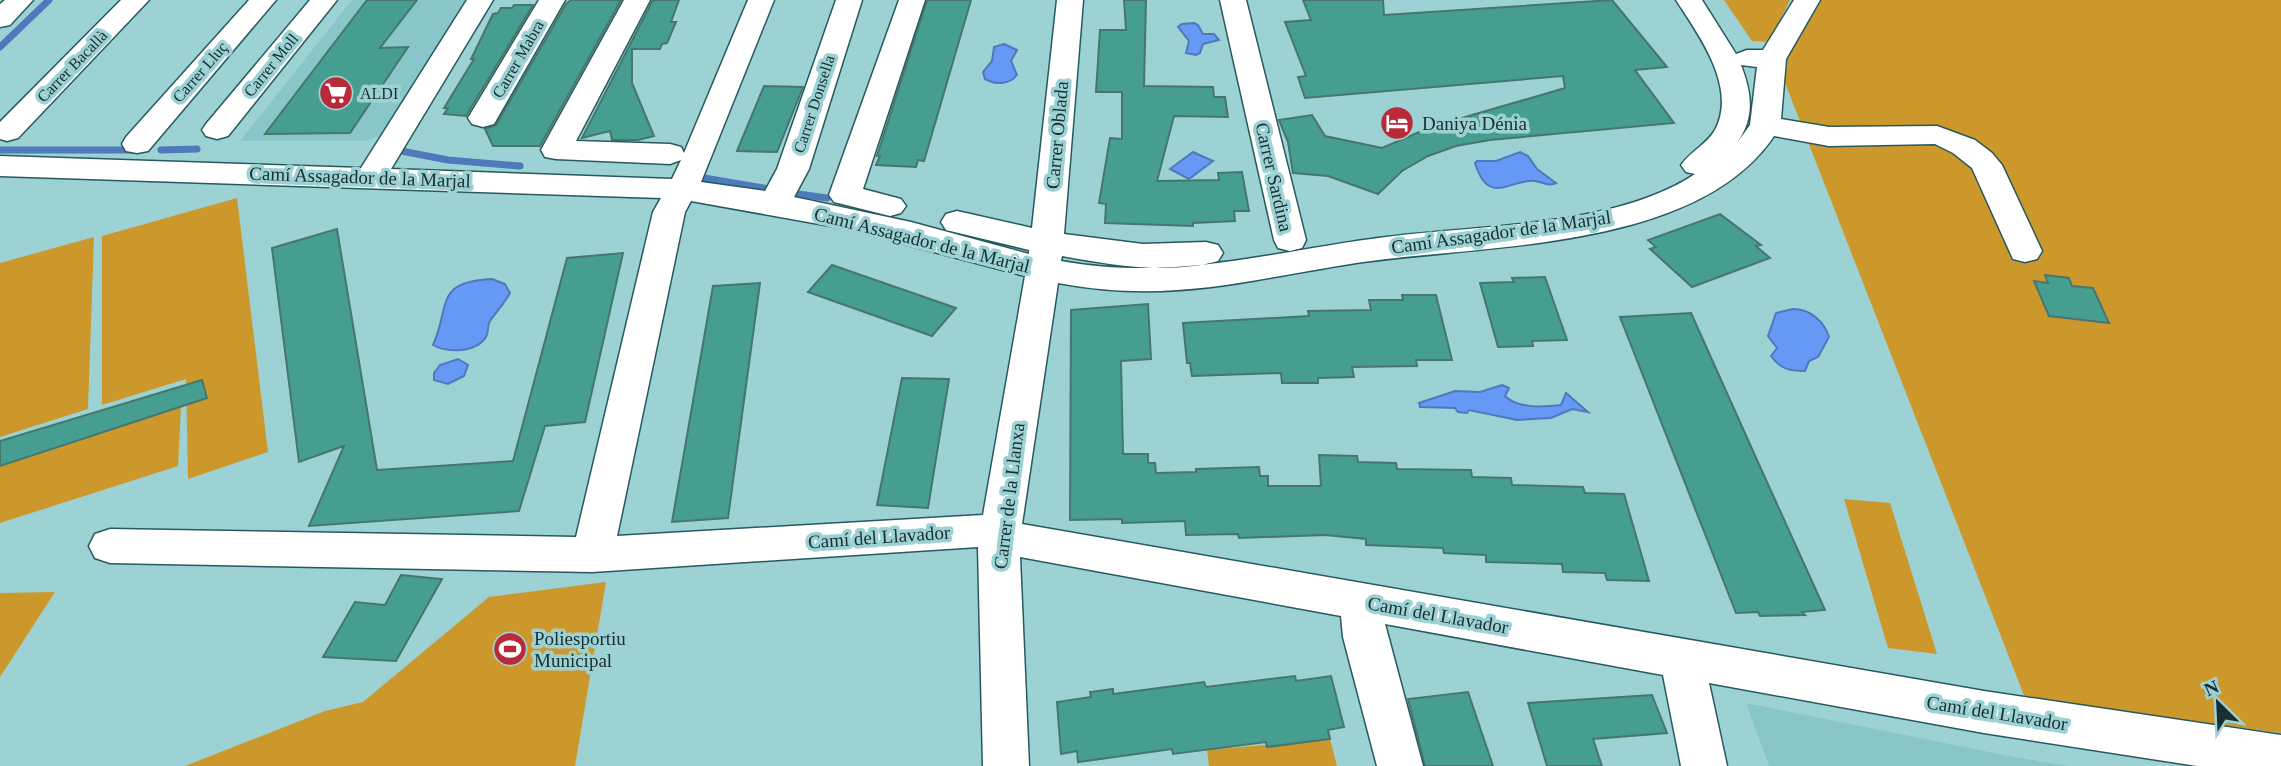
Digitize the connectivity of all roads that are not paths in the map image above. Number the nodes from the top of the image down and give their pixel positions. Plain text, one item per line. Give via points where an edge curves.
1 (20, 0) edge
2 (136, 0) edge
3 (263, 0) edge
4 (324, 0) edge
5 (480, 0) edge
6 (552, 0) edge
7 (637, 0) edge
8 (761, 0) edge
9 (849, 0) edge
10 (912, 0) edge
11 (1070, 0) edge
12 (1233, 0) edge
13 (1689, 0) edge
14 (1807, 0) edge
15 (0, 19) edge
16 (1720, 48) junction
17 (1772, 60) junction
18 (483, 118) dead end
19 (1766, 124) junction
20 (217, 130) dead end
21 (7, 132) dead end
22 (137, 144) dead end
23 (556, 150) joint
24 (0, 166) edge
25 (681, 171) junction
26 (370, 178) junction
27 (773, 205) junction
28 (1290, 240) junction
29 (2025, 251) dead end
30 (1044, 256) junction
31 (1000, 537) junction
32 (110, 547) dead end
33 (592, 555) junction
34 (1360, 601) junction
35 (1682, 659) junction
36 (2281, 757) edge
37 (1006, 766) edge
38 (1399, 766) edge
39 (1704, 766) edge

1 - 15 street
2 - 21 street, Carrer Bacallà
3 - 22 street, Carrer Lluç
4 - 20 street, Carrer Moll
5 - 26 street
6 - 18 street, Carrer Mabra
7 - 23 street
8 - 25 street
9 - 27 street, Carrer Donsella via 793,169
10 - 30 street via 845,195
11 - 30 street, Carrer Oblada
12 - 28 street, Carrer Sardina
13 - 16 street
14 - 17 street
16 - 17 street
16 - 28 street via 1737,105 1730,133 1691,170 1664,184 1631,197 1566,211
17 - 19 street
19 - 29 street via 1816,137 1937,135 1956,141 1978,154 1986,165
19 - 30 street, Camí Assagador de la Marjal via 1735,162 1707,183 1657,205 1583,223 1359,252 1192,281 1123,281
23 - 25 street via 560,162
24 - 26 street, Camí Assagador de la Marjal
25 - 26 street, Camí Assagador de la Marjal via 648,187
25 - 27 street, Camí Assagador de la Marjal
25 - 33 street
27 - 30 street, Camí Assagador de la Marjal
28 - 30 street, Carrer Sardina via 1164,257 1091,250
30 - 31 street, Carrer de la Llanxa
31 - 33 street, Camí del Llavador via 978,530
31 - 34 street, Camí del Llavador
31 - 37 street, Carrer de la Llanxa
32 - 33 street, Camí del Llavador
34 - 35 street, Camí del Llavador
34 - 38 street
35 - 36 street, Camí del Llavador via 1984,712
35 - 39 street

